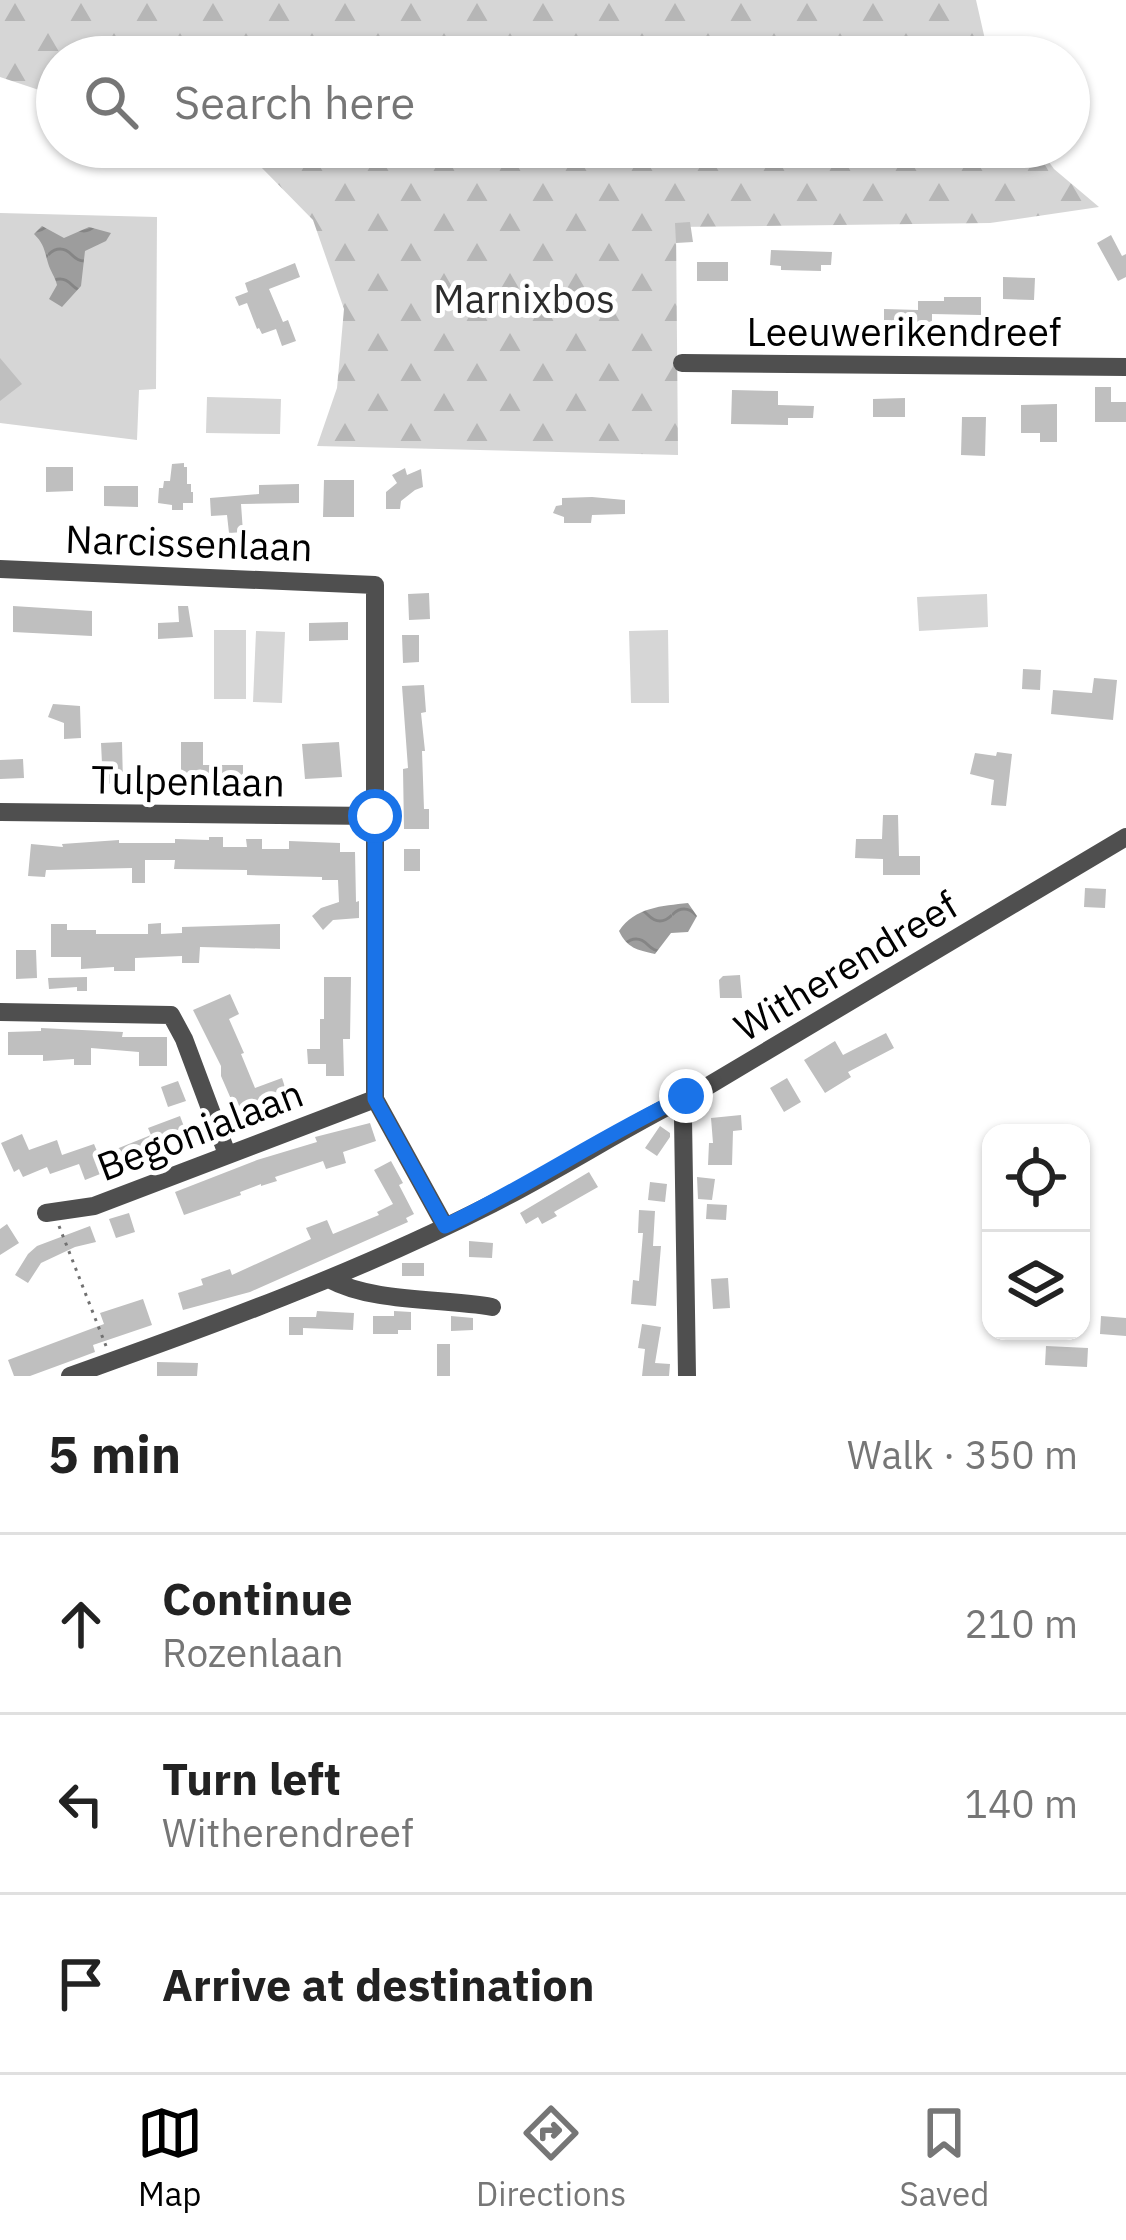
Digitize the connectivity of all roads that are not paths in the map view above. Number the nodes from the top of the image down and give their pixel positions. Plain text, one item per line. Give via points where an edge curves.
1 (682, 363) dead end
2 (1126, 367) edge
3 (0, 569) edge
4 (0, 812) edge
5 (375, 816) junction
6 (1126, 837) edge
7 (0, 1012) edge
8 (375, 1099) junction
9 (676, 1101) junction
10 (227, 1154) junction
11 (50, 1213) road end
12 (445, 1226) junction
13 (329, 1280) junction
14 (480, 1328) dead end
15 (70, 1376) edge
16 (687, 1376) edge

1 - 2 street, Leeuwerikendreef
3 - 5 street, Narcissenlaan via 375,585
4 - 5 street, Tulpenlaan
5 - 8 street
6 - 9 street, Witherendreef
7 - 10 street via 171,1015
8 - 10 street, Begonialaan
8 - 12 street
9 - 12 street, Witherendreef
9 - 16 street via 683,1118
10 - 11 street, Begonialaan via 94,1206
12 - 13 street, Witherendreef
13 - 14 street via 384,1296 486,1305
13 - 15 street, Witherendreef

